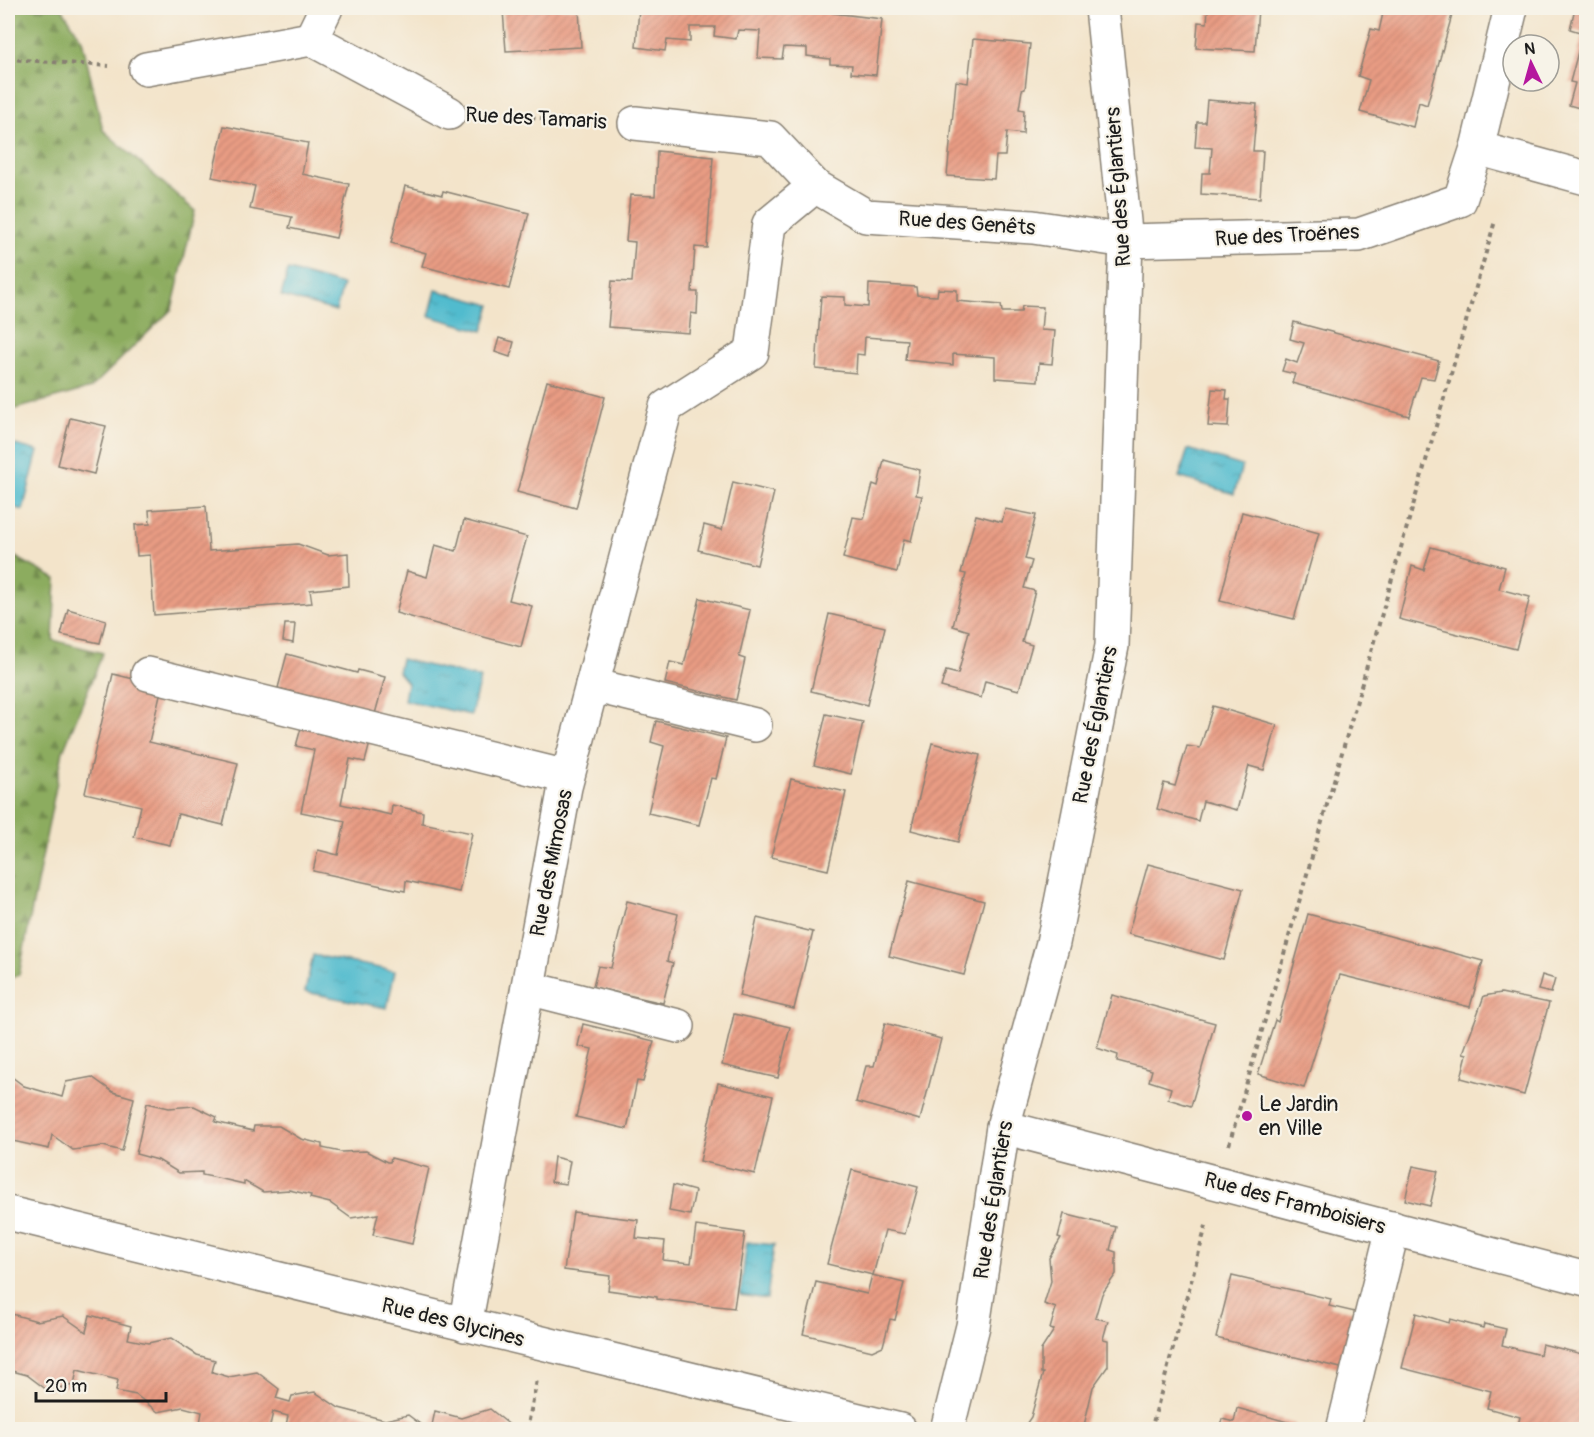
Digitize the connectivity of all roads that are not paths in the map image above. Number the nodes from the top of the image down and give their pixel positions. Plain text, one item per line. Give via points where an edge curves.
1 (326, 8) edge
2 (1102, 8) edge
3 (1511, 8) edge
4 (312, 39) junction
5 (146, 69) road end
6 (449, 113) road end
7 (635, 123) road end
8 (1477, 148) junction
9 (1587, 178) edge
10 (815, 186) junction
11 (1126, 242) junction
12 (148, 674) dead end
13 (592, 685) junction
14 (755, 725) dead end
15 (567, 777) junction
16 (528, 988) junction
17 (678, 1026) dead end
18 (1003, 1127) junction
19 (8, 1213) edge
20 (1393, 1228) junction
21 (1587, 1279) edge
22 (465, 1325) junction
23 (900, 1430) edge
24 (946, 1430) edge
25 (1343, 1430) edge

1 - 4 street
2 - 11 street, Rue des Églantiers
3 - 8 street, Rue des Troënes
4 - 5 street
4 - 6 street, Rue des Tamaris
7 - 10 street, Rue des Genêts via 770,138
8 - 9 street
8 - 11 street, Rue des Troënes via 1460,200 1359,235
10 - 11 street, Rue des Genêts via 866,216 1033,227
10 - 13 street, Rue des Mimosas via 769,224 752,352 666,407
11 - 18 street, Rue des Églantiers via 1112,646 1053,943
12 - 15 street
13 - 14 street
13 - 15 street, Rue des Mimosas
15 - 16 street, Rue des Mimosas
16 - 17 street
16 - 22 street, Rue des Mimosas
18 - 20 street, Rue des Framboisiers
18 - 24 street, Rue des Églantiers via 973,1326
19 - 22 street, Rue des Glycines
20 - 21 street, Rue des Framboisiers
20 - 25 street
22 - 23 street, Rue des Glycines

